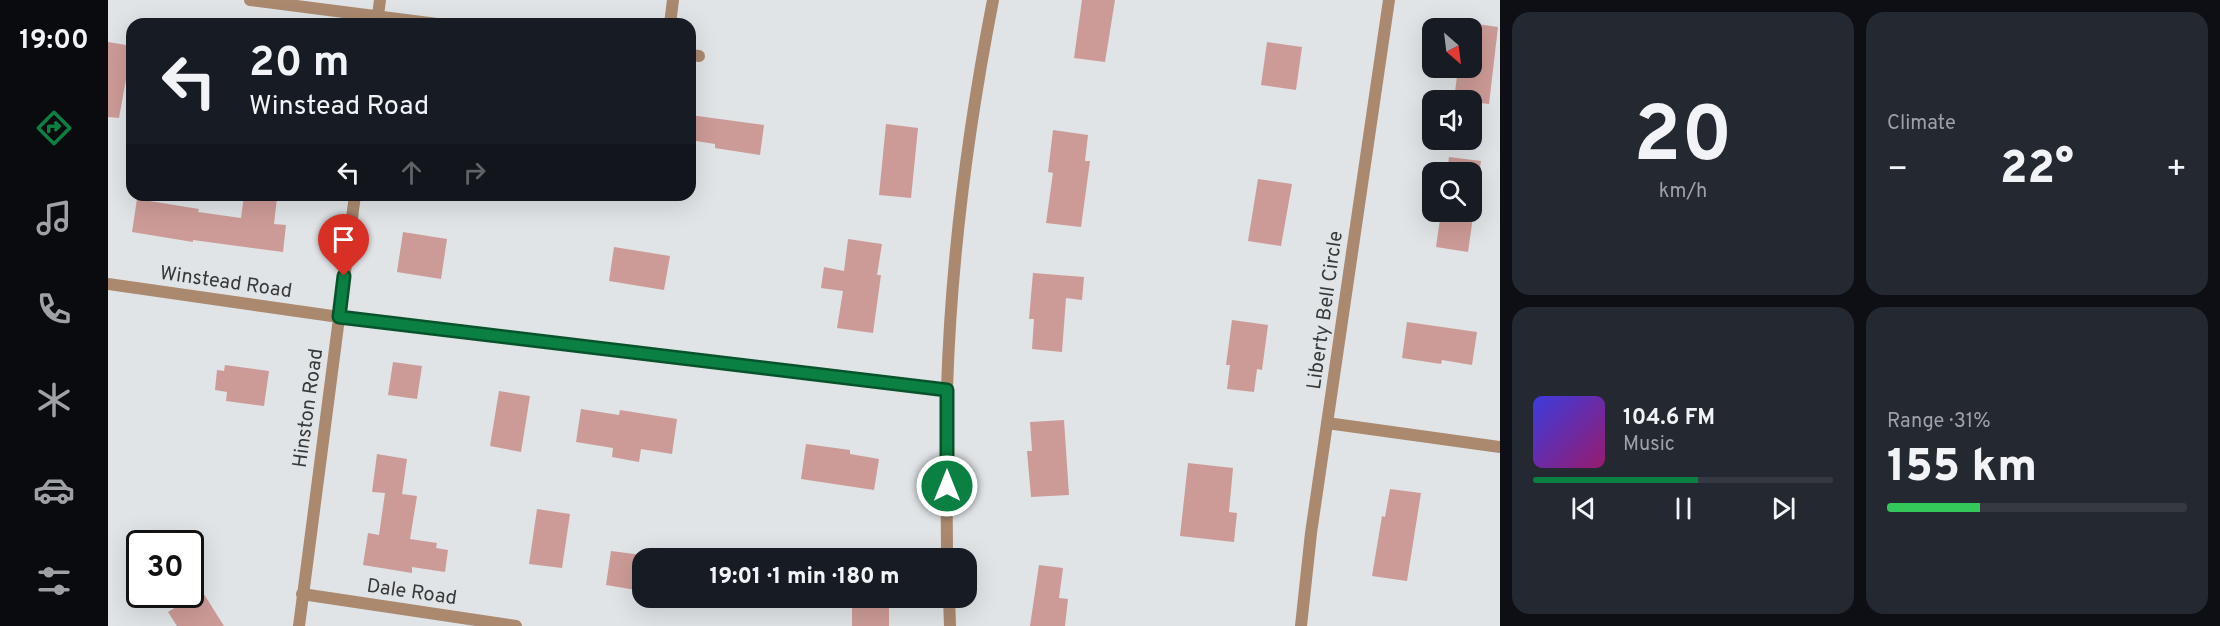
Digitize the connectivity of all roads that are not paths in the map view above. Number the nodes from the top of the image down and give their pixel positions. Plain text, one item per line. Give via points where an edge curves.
1 (250, 0) edge
2 (380, 0) edge
3 (673, 0) edge
4 (993, 0) edge
5 (1389, 0) edge
6 (364, 18) edge
7 (377, 18) edge
8 (671, 18) edge
9 (354, 201) edge
10 (108, 284) edge
11 (339, 317) junction
12 (947, 390) junction
13 (1327, 423) junction
14 (1500, 447) edge
15 (947, 548) edge
16 (302, 594) junction
17 (949, 608) edge
18 (299, 626) edge
19 (516, 626) edge
20 (950, 626) edge
21 (1301, 626) edge

1 - 6 street
2 - 7 street
3 - 8 street
4 - 12 street via 968,147 953,285
5 - 13 street, Liberty Bell Circle
9 - 11 street, Hinston Road
10 - 11 street, Winstead Road
11 - 12 street, Winstead Road
11 - 16 street, Hinston Road
12 - 15 street
13 - 14 street
13 - 21 street, Liberty Bell Circle
16 - 18 street, Hinston Road
16 - 19 street, Dale Road
17 - 20 street

